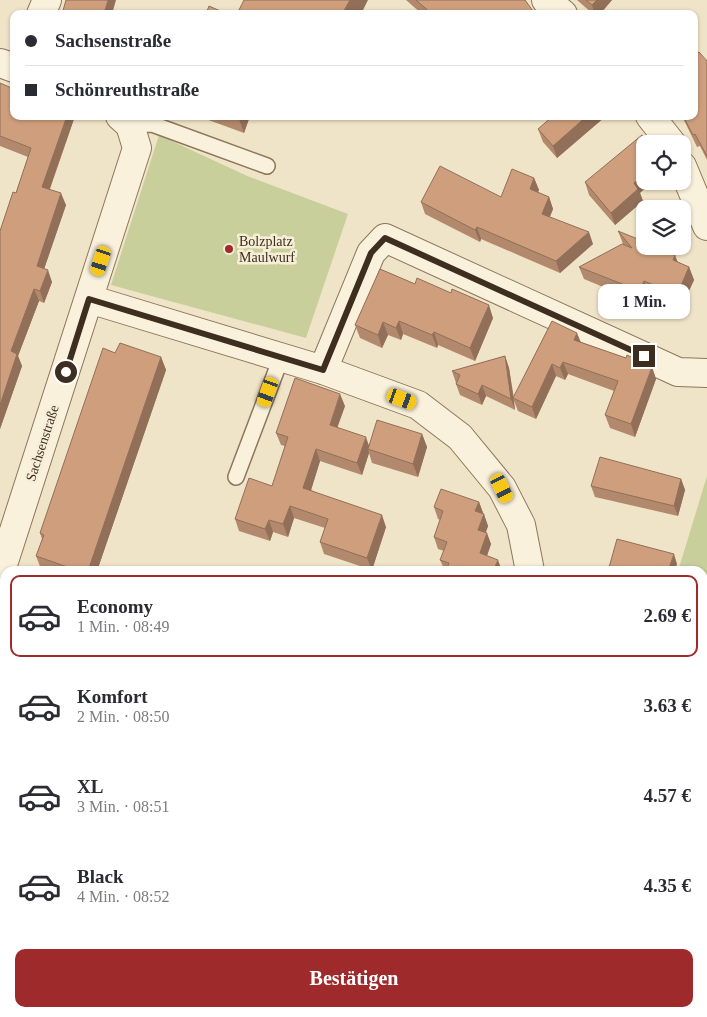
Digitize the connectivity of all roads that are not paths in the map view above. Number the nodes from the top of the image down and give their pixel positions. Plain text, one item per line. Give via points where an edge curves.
1 (546, 0) edge
2 (558, 10) edge
3 (653, 120) edge
4 (125, 121) edge
5 (665, 135) edge
6 (267, 166) dead end
7 (691, 188) edge
8 (707, 226) edge
9 (89, 299) junction
10 (281, 358) junction
11 (323, 370) junction
12 (707, 373) edge
13 (236, 478) dead end
14 (3, 566) edge
15 (529, 566) edge

1 - 2 street
3 - 5 street
4 - 6 lane via 152,124
4 - 9 street, Sachsenstraße via 137,148
7 - 8 street
9 - 10 street
9 - 14 street, Sachsenstraße
10 - 11 street
10 - 13 lane
11 - 12 street via 371,253 385,238 678,372
11 - 15 street via 418,405 460,437 502,488 521,525

